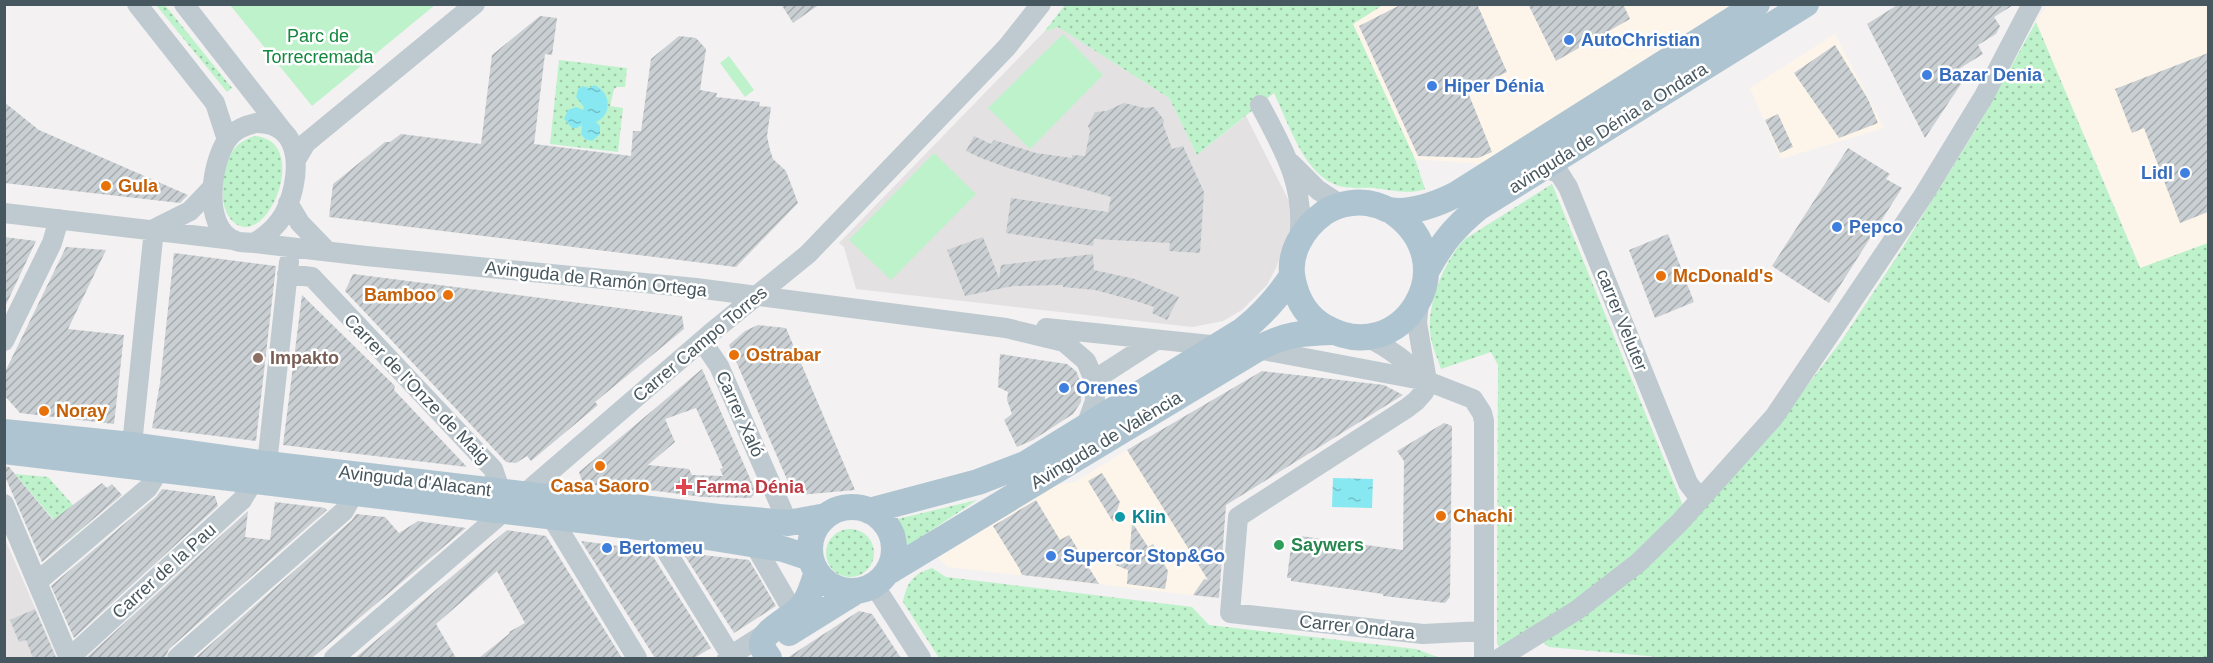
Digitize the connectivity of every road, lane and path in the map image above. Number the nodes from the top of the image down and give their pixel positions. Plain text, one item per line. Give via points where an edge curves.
1 (136, 4) edge
2 (184, 4) edge
3 (475, 4) edge
4 (1041, 4) edge
5 (1757, 4) edge
6 (1806, 4) edge
7 (2032, 4) edge
8 (1260, 105) dead end
9 (284, 132) junction
10 (227, 140) junction
11 (296, 160) junction
12 (1290, 162) junction
13 (1544, 168) junction
14 (212, 188) junction
15 (288, 203) junction
16 (1341, 205) junction
17 (1390, 210) junction
18 (4, 213) edge
19 (59, 219) junction
20 (154, 229) junction
21 (1299, 239) junction
22 (234, 240) junction
23 (254, 243) junction
24 (291, 248) junction
25 (328, 252) junction
26 (1427, 270) junction
27 (287, 274) junction
28 (1292, 276) junction
29 (324, 291) junction
30 (756, 296) junction
31 (1419, 301) junction
32 (1006, 328) junction
33 (1332, 332) junction
34 (1366, 337) junction
35 (1156, 340) junction
36 (4, 341) edge
37 (702, 341) junction
38 (1220, 346) junction
39 (1257, 349) junction
40 (1094, 380) junction
41 (1427, 381) junction
42 (1086, 426) junction
43 (4, 432) edge
44 (132, 445) junction
45 (4, 451) edge
46 (160, 469) junction
47 (260, 472) junction
48 (354, 493) junction
49 (510, 499) junction
50 (1700, 499) junction
51 (4, 504) edge
52 (869, 511) junction
53 (826, 516) junction
54 (552, 518) junction
55 (788, 522) junction
56 (664, 530) junction
57 (754, 544) junction
58 (813, 565) junction
59 (37, 582) junction
60 (872, 583) junction
61 (789, 617) junction
62 (1484, 631) junction
63 (766, 654) edge
64 (68, 657) edge
65 (729, 657) edge
66 (177, 658) edge
67 (334, 658) edge
68 (637, 658) edge
69 (921, 658) edge
70 (1484, 658) edge
71 (1500, 658) edge

1 - 10 street via 215,103
2 - 9 street
3 - 11 street via 306,143
4 - 30 street, Carrer Campo Torres via 1007,47 839,223
5 - 17 main road, avinguda de Dénia a Ondara via 1455,195 1437,204
6 - 13 main road, avinguda de Dénia a Ondara
7 - 50 street via 1984,96 1923,196 1774,417
8 - 12 street
9 - 10 street via 271,124 256,123
9 - 11 street
10 - 14 street via 218,157
11 - 15 street
12 - 16 street via 1318,190
12 - 21 street via 1302,212
13 - 26 main road, avinguda de Dénia a Ondara via 1478,208 1458,225
13 - 50 street, carrer Veluter via 1559,173 1568,187 1688,483
14 - 20 street via 190,211
14 - 22 street via 220,225
15 - 23 street via 274,226
15 - 25 street via 300,223
16 - 17 main road via 1366,203
16 - 21 main road via 1313,221
17 - 26 main road via 1408,224 1420,241
18 - 19 street
19 - 20 street
19 - 36 street via 52,243
20 - 22 street
20 - 44 street
21 - 28 main road
22 - 23 street
23 - 24 street, Avinguda de Ramón Ortega
24 - 25 street, Avinguda de Ramón Ortega
24 - 27 street
25 - 29 street
25 - 30 street, Avinguda de Ramón Ortega
26 - 31 main road
27 - 29 street, Carrer de l'Onze de Maig via 312,277
27 - 47 street
28 - 33 main road via 1304,309
28 - 38 main road, Avinguda de València via 1261,316
29 - 49 street, Carrer de l'Onze de Maig via 493,469
30 - 32 street, Avinguda de Ramón Ortega
30 - 37 street, Carrer Campo Torres
31 - 34 main road via 1397,326
31 - 41 street via 1418,323
32 - 35 street, Avinguda de Ramón Ortega via 1047,328
32 - 40 street, Avinguda de Ramón Ortega via 1064,342 1086,362
33 - 34 main road
33 - 39 main road, Avinguda de València via 1278,338
34 - 41 street via 1385,346
35 - 38 street, Avinguda de Ramón Ortega
35 - 40 street
37 - 49 street, Carrer Campo Torres
37 - 55 street, Carrer Xaló via 719,366
38 - 42 main road, Avinguda de València
39 - 41 street
39 - 60 main road, Avinguda de València
40 - 42 street via 1095,401
41 - 62 street via 1467,395 1479,405 1484,421
41 - 62 street, Carrer Ondara via 1420,397 1407,408 1238,516 1230,613 1423,634
42 - 52 main road, Avinguda de València via 1008,472
43 - 44 main road, Avinguda d'Alacant
44 - 47 main road, Avinguda d'Alacant
45 - 46 main road, Avinguda d'Alacant
46 - 47 main road, Avinguda d'Alacant
46 - 59 street via 148,488
47 - 48 main road, Avinguda d'Alacant
47 - 49 main road, Avinguda d'Alacant
47 - 64 street, Carrer de la Pau via 242,500
48 - 49 main road, Avinguda d'Alacant
48 - 66 street via 344,511
49 - 54 main road, Avinguda d'Alacant
49 - 55 main road, Avinguda d'Alacant
49 - 67 street, Carrer Campo Torres
50 - 71 street via 1655,548 1620,578
51 - 59 street
52 - 53 main road via 847,507
52 - 60 main road via 887,526 894,549 893,561
53 - 55 main road, Avinguda d'Alacant
53 - 58 main road via 812,534
54 - 56 main road, Avinguda d'Alacant
54 - 68 street
56 - 57 main road, Avinguda d'Alacant
56 - 65 street via 668,554
57 - 58 main road, Avinguda d'Alacant via 795,552
57 - 61 street
58 - 60 main road via 833,588
58 - 61 main road, Avinguda de València via 805,602
59 - 64 street
60 - 63 main road, Avinguda de València
60 - 69 street
61 - 63 main road, Avinguda de València via 766,636 762,645
61 - 65 street, Avinguda de València
62 - 70 street

